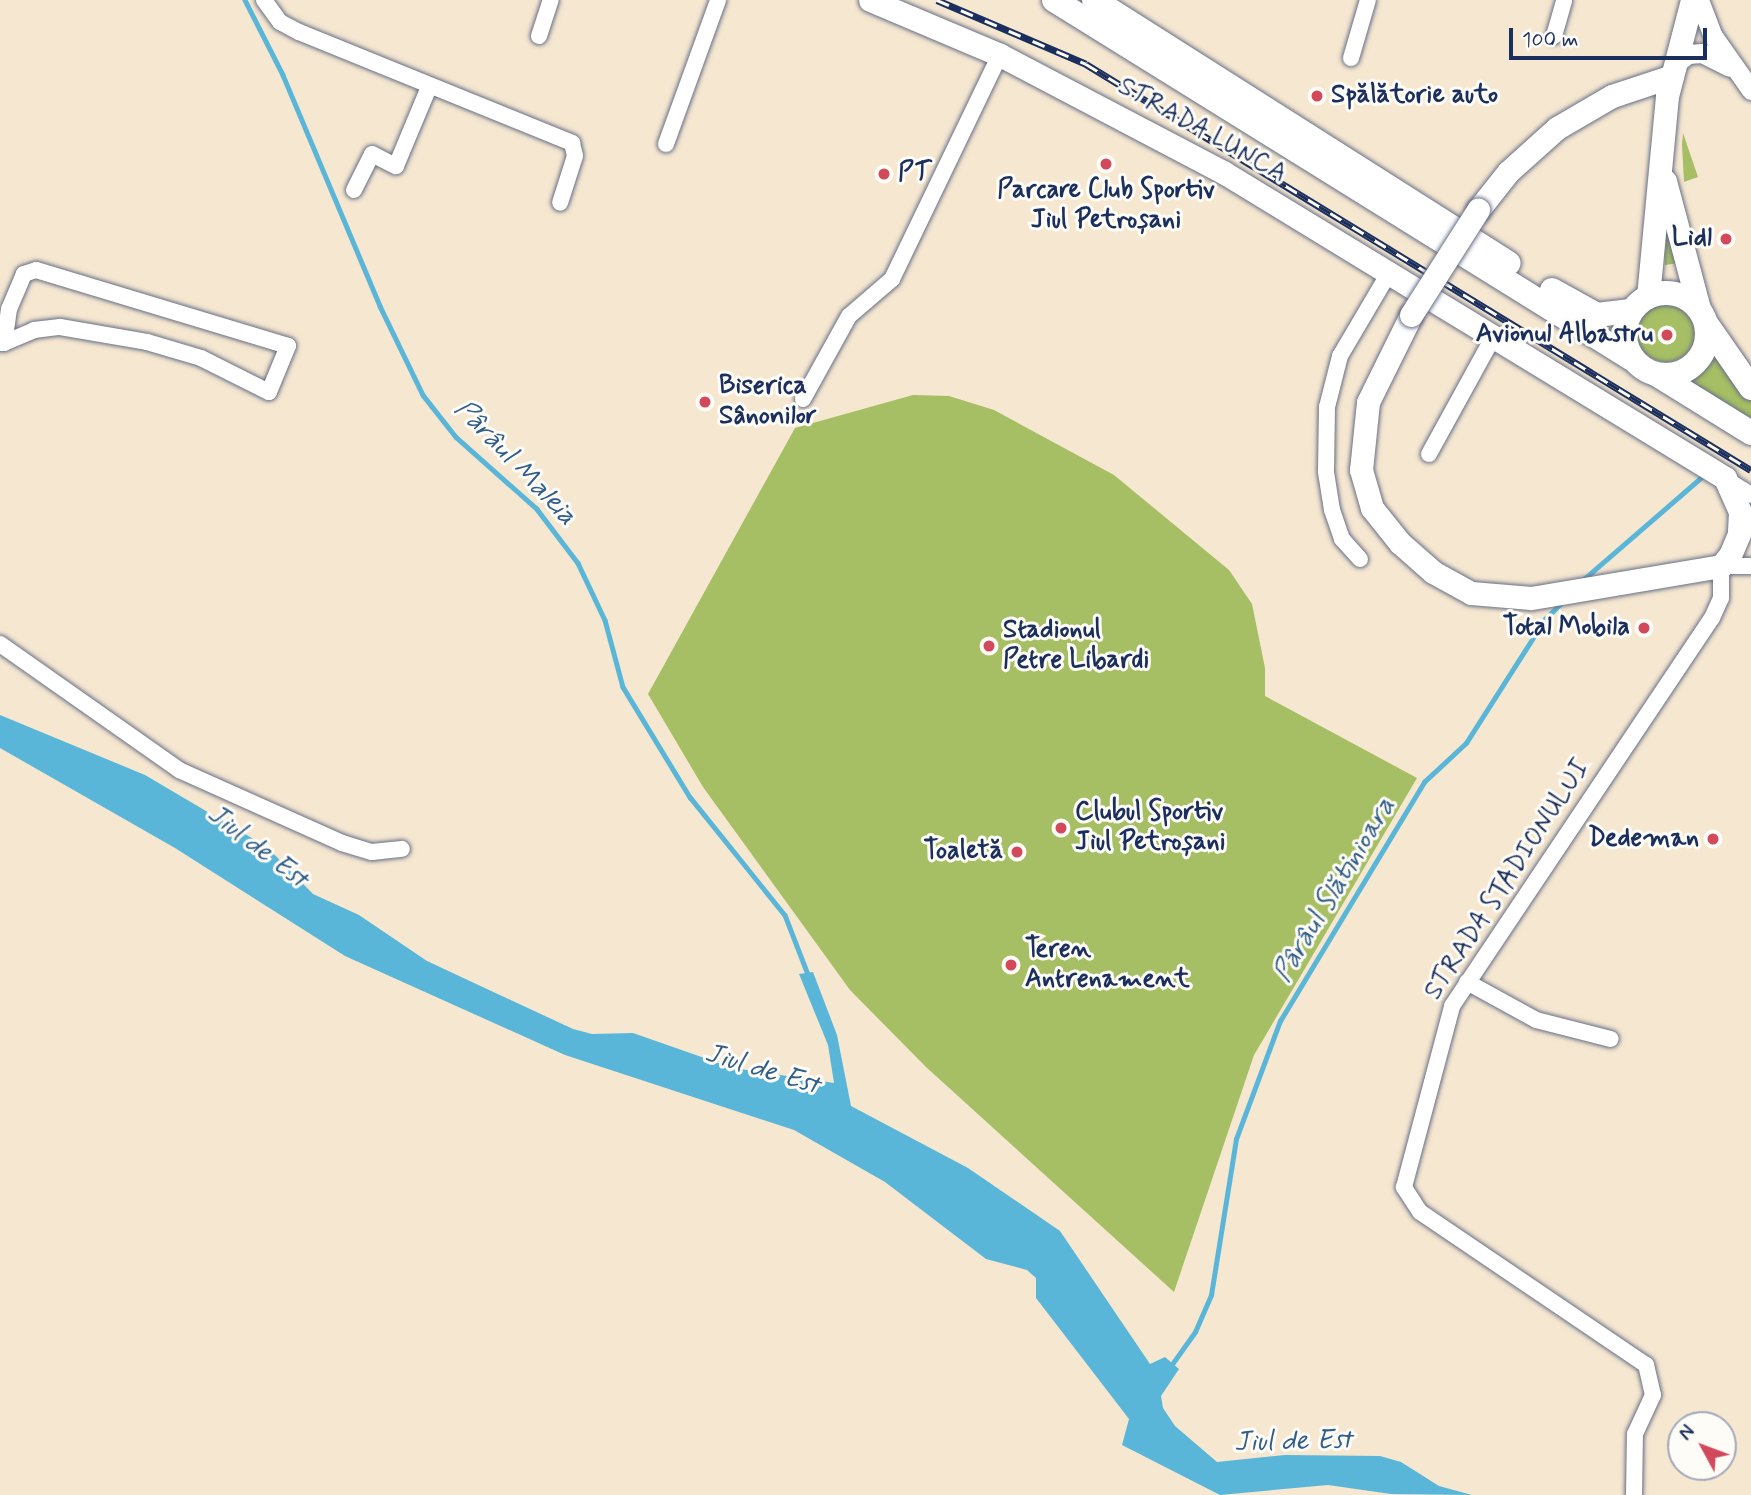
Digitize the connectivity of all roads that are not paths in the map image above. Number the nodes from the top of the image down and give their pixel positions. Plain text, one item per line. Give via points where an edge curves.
1 (264, 0) edge
2 (551, 0) edge
3 (718, 0) edge
4 (870, 0) edge
5 (1054, 0) edge
6 (1094, 0) edge
7 (1368, 0) edge
8 (1564, 0) edge
9 (1692, 0) edge
10 (1699, 0) edge
11 (1554, 36) dead end
12 (538, 37) dead end
13 (1000, 55) junction
14 (1350, 58) dead end
15 (1673, 70) junction
16 (1736, 72) junction
17 (429, 87) junction
18 (1751, 90) edge
19 (666, 144) dead end
20 (1662, 168) junction
21 (354, 190) dead end
22 (560, 203) dead end
23 (1390, 271) junction
24 (1639, 304) junction
25 (1703, 316) junction
26 (1494, 336) junction
27 (2, 343) edge
28 (1632, 359) junction
29 (1656, 374) junction
30 (1751, 388) edge
31 (803, 399) dead end
32 (1751, 433) edge
33 (1429, 454) dead end
34 (1725, 478) junction
35 (1751, 495) edge
36 (1360, 559) dead end
37 (1721, 566) junction
38 (1751, 566) edge
39 (0, 644) edge
40 (402, 849) dead end
41 (1467, 982) junction
42 (1611, 1039) dead end
43 (1634, 1495) edge

1 - 17 street via 289,27
2 - 12 street
3 - 19 street
4 - 13 main road, STRADA LUNCA
5 - 28 main road
6 - 24 main road via 1579,307 1605,316
7 - 14 street
8 - 11 street
9 - 15 main road
10 - 16 street via 1713,36
13 - 23 main road, STRADA LUNCA via 1223,172
13 - 31 street via 891,279 849,316
15 - 16 street via 1688,54 1702,52
15 - 20 main road
15 - 37 main road, bridge via 1612,96 1557,128 1508,172 1478,210 1379,375 1363,424 1361,470 1372,508 1416,558 1451,583 1492,598 1549,596
16 - 18 street
17 - 21 street via 396,166 372,153
17 - 22 street via 572,144 575,156
20 - 24 main road
20 - 25 main road
23 - 26 main road, STRADA LUNCA
23 - 36 street via 1340,356 1327,407 1326,471 1332,510 1342,539
24 - 25 main road via 1676,294
24 - 28 main road via 1625,340
25 - 29 main road via 1706,344 1696,363 1677,373
25 - 30 main road
26 - 33 street
26 - 34 main road, STRADA LUNCA
27 - 27 street via 34,330 60,327 147,342 201,358 269,392 288,346 36,270 24,274 9,309
28 - 29 main road
29 - 32 main road
34 - 35 street, STRADA LUNCA
34 - 37 main road via 1737,500 1740,524 1736,544
37 - 38 street
37 - 41 street, STRADA STADIONULUI via 1721,598 1712,618
39 - 40 street via 179,770 342,843 372,852
41 - 42 street via 1536,1020
41 - 43 street, STRADA STADIONULUI via 1443,1027 1405,1187 1420,1212 1646,1365 1653,1395 1635,1434

